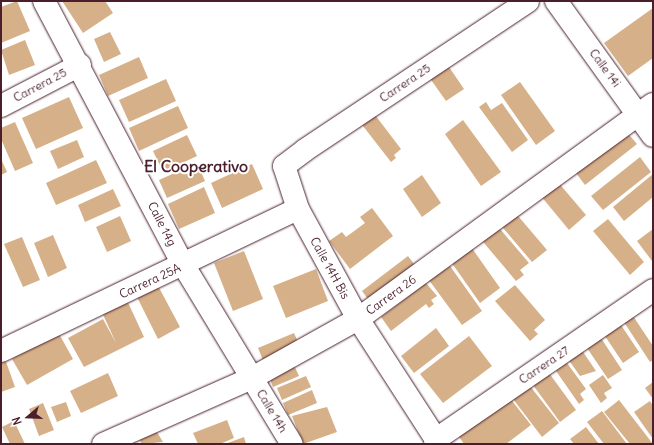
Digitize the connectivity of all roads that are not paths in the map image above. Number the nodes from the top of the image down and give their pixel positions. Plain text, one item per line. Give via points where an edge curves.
1 (44, 1) edge
2 (528, 1) edge
3 (556, 1) edge
4 (80, 65) junction
5 (1, 106) edge
6 (645, 109) edge
7 (653, 136) edge
8 (284, 166) joint
9 (298, 210) junction
10 (184, 266) junction
11 (653, 290) edge
12 (358, 319) junction
13 (1, 350) edge
14 (252, 378) junction
15 (437, 442) edge
16 (103, 444) edge
17 (292, 444) edge

1 - 4 street
2 - 8 street, Carrera 25
3 - 6 street, Calle 14i
4 - 5 street, Carrera 25
4 - 10 street, Calle 14g
6 - 7 street, Calle 14i
6 - 12 street, Carrera 26
8 - 9 street, Calle 14H Bis
9 - 10 street, Carrera 25A
9 - 12 street, Calle 14H Bis
10 - 13 street, Carrera 25A
10 - 14 street, Calle 14g
11 - 15 street, Carrera 27
12 - 14 street, Carrera 26
12 - 15 street, Calle 14H Bis
14 - 16 street, Carrera 26
14 - 17 street, Calle 14h

